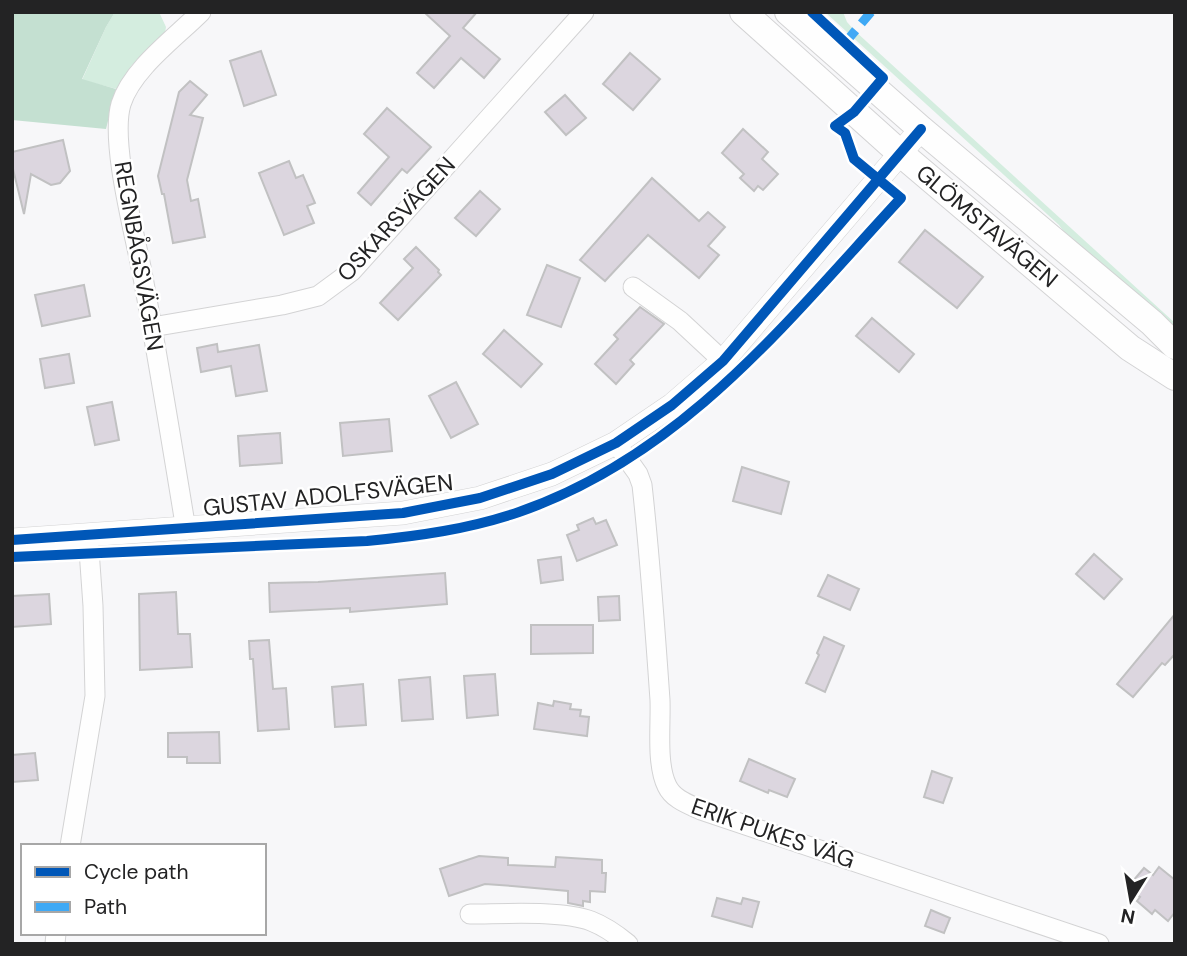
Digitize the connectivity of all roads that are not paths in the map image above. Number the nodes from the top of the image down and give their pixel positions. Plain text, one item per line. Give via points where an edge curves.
1 (201, 12) edge
2 (583, 12) edge
3 (743, 12) edge
4 (788, 12) edge
5 (921, 129) junction
6 (900, 153) junction
7 (633, 287) dead end
8 (152, 327) junction
9 (1175, 346) edge
10 (723, 361) junction
11 (1175, 377) edge
12 (616, 443) junction
13 (187, 530) junction
14 (88, 536) junction
15 (12, 540) edge
16 (70, 844) edge
17 (470, 914) dead end
18 (628, 944) edge
19 (1099, 944) edge

1 - 8 street, REGNBÅGSVÄGEN via 143,68 126,92 119,113 118,134
2 - 8 street, OSKARSVÄGEN via 352,271 331,288 282,305
3 - 6 main road, GLÖMSTAVÄGEN
4 - 5 main road, GLÖMSTAVÄGEN
5 - 6 street, GUSTAV ADOLFSVÄGEN
5 - 9 main road, GLÖMSTAVÄGEN
6 - 10 street, GUSTAV ADOLFSVÄGEN
6 - 11 main road, GLÖMSTAVÄGEN via 1130,348
7 - 10 street via 680,321
8 - 13 street, REGNBÅGSVÄGEN
10 - 12 street, GUSTAV ADOLFSVÄGEN via 672,405
12 - 13 street, GUSTAV ADOLFSVÄGEN via 526,484 453,505 375,516
12 - 19 street, ERIK PUKES VÄG via 642,485 662,768 671,793 701,810
13 - 14 street, GUSTAV ADOLFSVÄGEN
14 - 15 street, GUSTAV ADOLFSVÄGEN
14 - 16 street via 94,696
17 - 18 street via 578,917

